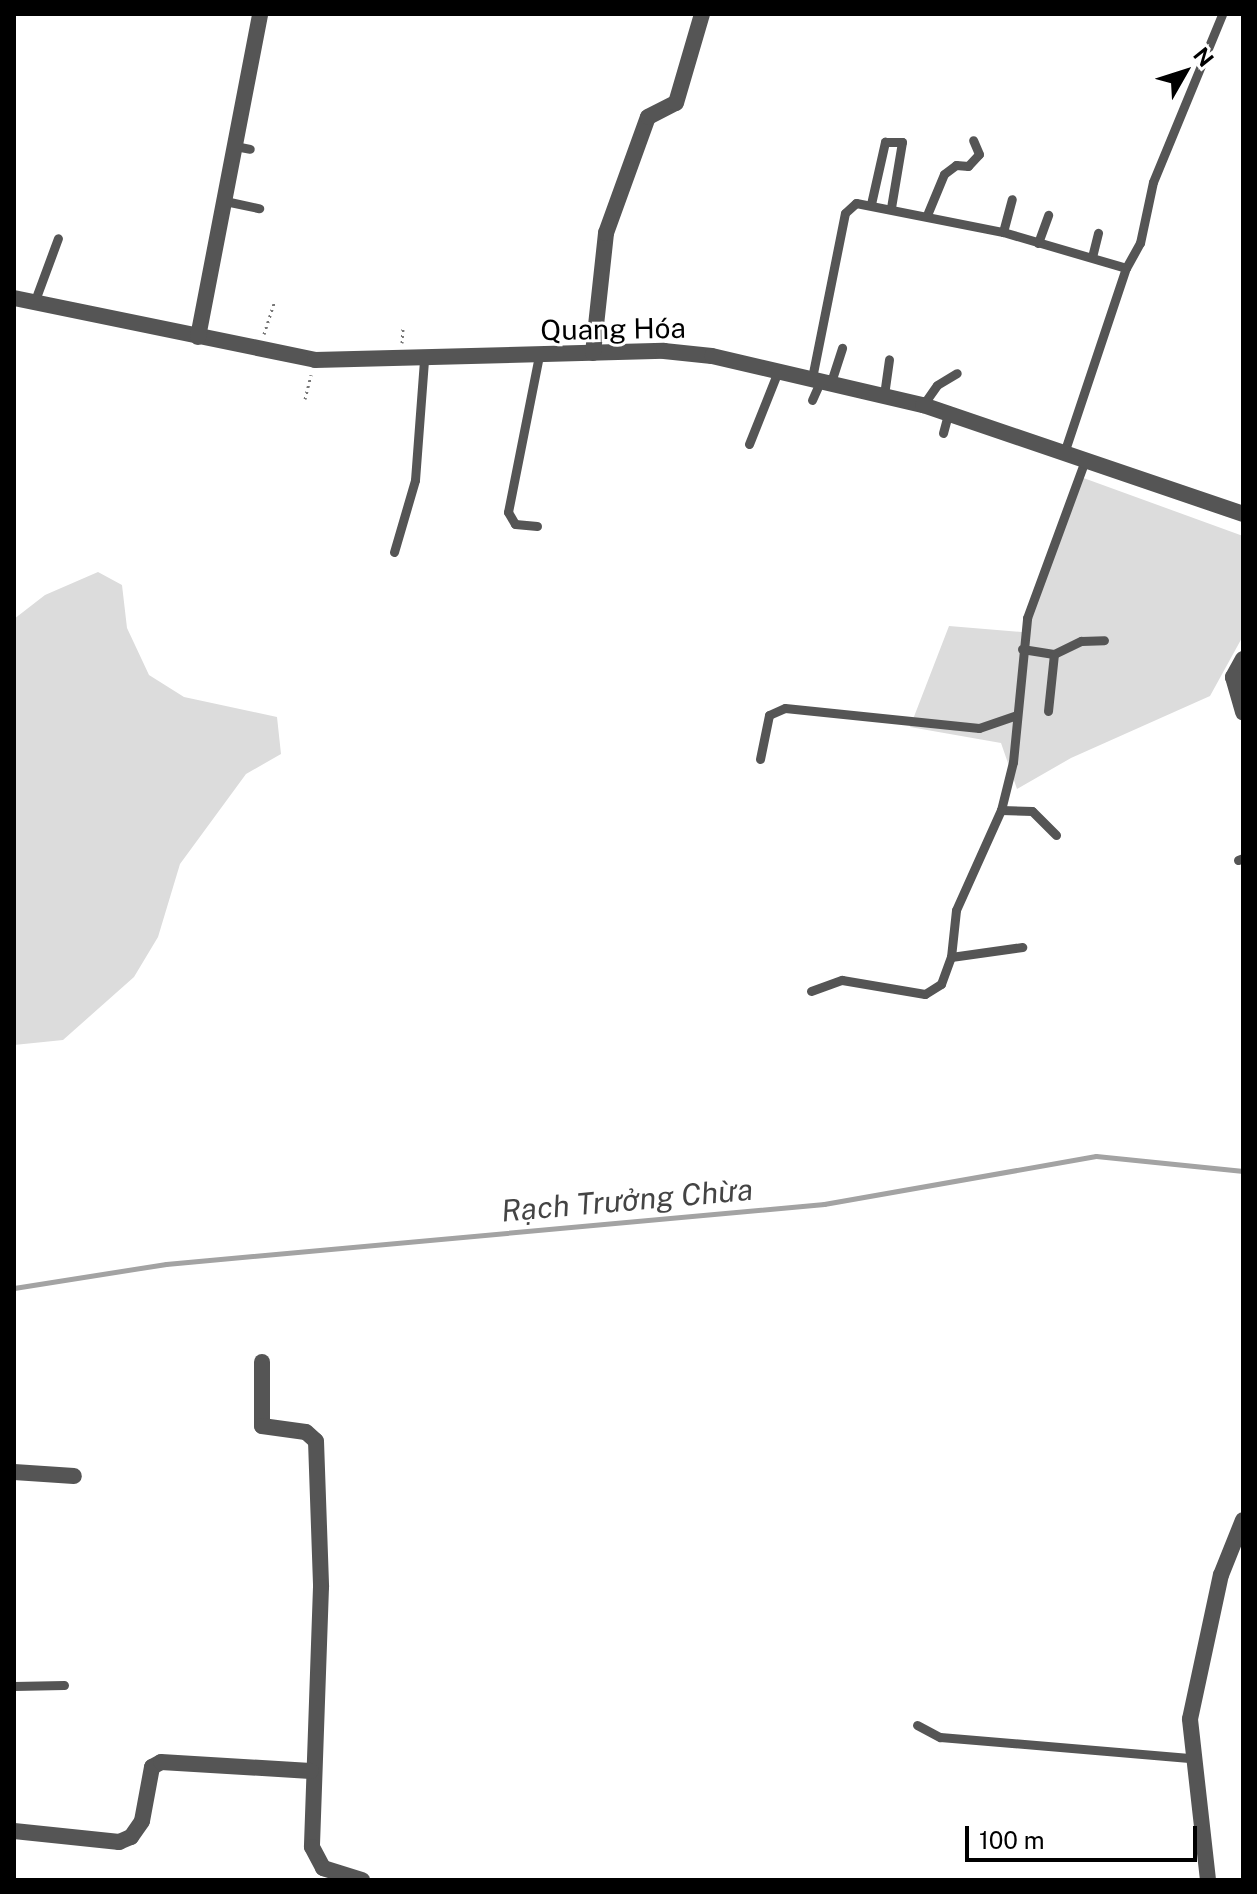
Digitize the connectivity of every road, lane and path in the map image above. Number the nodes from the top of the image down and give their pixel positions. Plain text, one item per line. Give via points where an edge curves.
1 (260, 14) edge
2 (702, 14) edge
3 (1222, 15) edge
4 (973, 140) dead end
5 (1012, 199) dead end
6 (225, 201) junction
7 (871, 204) junction
8 (259, 208) dead end
9 (891, 208) junction
10 (927, 215) junction
11 (1048, 215) dead end
12 (1003, 232) junction
13 (1098, 233) dead end
14 (58, 238) dead end
15 (1038, 243) junction
16 (1092, 257) junction
17 (1126, 268) junction
18 (14, 298) edge
19 (34, 303) junction
20 (274, 303) dead end
21 (198, 337) junction
22 (842, 348) dead end
23 (259, 349) junction
24 (593, 353) junction
25 (539, 355) junction
26 (424, 359) junction
27 (889, 359) dead end
28 (315, 360) junction
29 (778, 371) junction
30 (957, 373) dead end
31 (821, 380) junction
32 (884, 395) junction
33 (305, 399) dead end
34 (812, 400) dead end
35 (923, 405) junction
36 (948, 414) junction
37 (943, 433) dead end
38 (749, 444) dead end
39 (1065, 450) junction
40 (1087, 457) junction
41 (1243, 514) edge
42 (537, 526) dead end
43 (394, 552) dead end
44 (1104, 640) dead end
45 (1022, 649) junction
46 (1054, 654) junction
47 (1243, 659) edge
48 (1048, 711) dead end
49 (1243, 713) edge
50 (1017, 715) junction
51 (760, 759) dead end
52 (1001, 810) junction
53 (1056, 835) dead end
54 (1022, 947) dead end
55 (951, 957) junction
56 (811, 991) dead end
57 (262, 1362) dead end
58 (14, 1472) edge
59 (74, 1476) dead end
60 (1243, 1520) edge
61 (64, 1685) dead end
62 (14, 1686) edge
63 (917, 1725) dead end
64 (1192, 1758) junction
65 (311, 1771) junction
66 (14, 1831) edge
67 (362, 1880) edge
68 (1208, 1880) edge

1 - 6 street via 243,147
2 - 24 street via 676,103 648,117 606,233
3 - 17 lane via 1153,182 1140,243
4 - 10 lane via 979,154 968,166 956,165 944,174
5 - 12 lane
6 - 8 lane
6 - 21 street
7 - 9 lane
7 - 9 lane via 885,142 902,142
7 - 31 lane via 856,203 845,213
9 - 10 lane
10 - 12 lane
11 - 15 lane
12 - 15 lane
13 - 16 lane
14 - 19 lane
15 - 16 lane
16 - 17 lane
17 - 39 lane
18 - 19 street, Quang Hóa
19 - 21 street, Quang Hóa
20 - 23 path
21 - 23 street, Quang Hóa
22 - 31 lane
23 - 28 street, Quang Hóa
24 - 25 street, Quang Hóa
24 - 29 street, Quang Hóa via 686,352
25 - 26 street, Quang Hóa
25 - 42 lane via 508,512 515,524
26 - 28 street, Quang Hóa
26 - 43 lane via 415,480
27 - 32 lane
28 - 33 path
29 - 31 street, Quang Hóa
29 - 38 lane
30 - 35 lane via 937,385
31 - 32 street, Quang Hóa
31 - 34 lane
32 - 35 street, Quang Hóa
35 - 36 street, Quang Hóa
36 - 37 lane
36 - 39 street, Quang Hóa
39 - 40 street, Quang Hóa
40 - 41 street, Quang Hóa
40 - 45 lane via 1052,542
44 - 46 lane via 1081,641
45 - 46 lane
45 - 50 lane
46 - 48 lane
47 - 49 street via 1233,677
50 - 51 lane via 979,728 785,708 769,715
50 - 52 lane
52 - 53 lane via 1032,811
52 - 55 lane via 956,910
54 - 55 lane
55 - 56 lane via 936,991 842,980
57 - 65 street via 262,1426 306,1432 316,1441 321,1587
58 - 59 street
60 - 64 street via 1221,1575 1203,1649 1190,1719
61 - 62 lane
63 - 64 lane via 940,1737
64 - 68 street
65 - 66 street via 161,1762 152,1767 142,1821 131,1837 119,1842
65 - 67 street via 315,1859 323,1868

